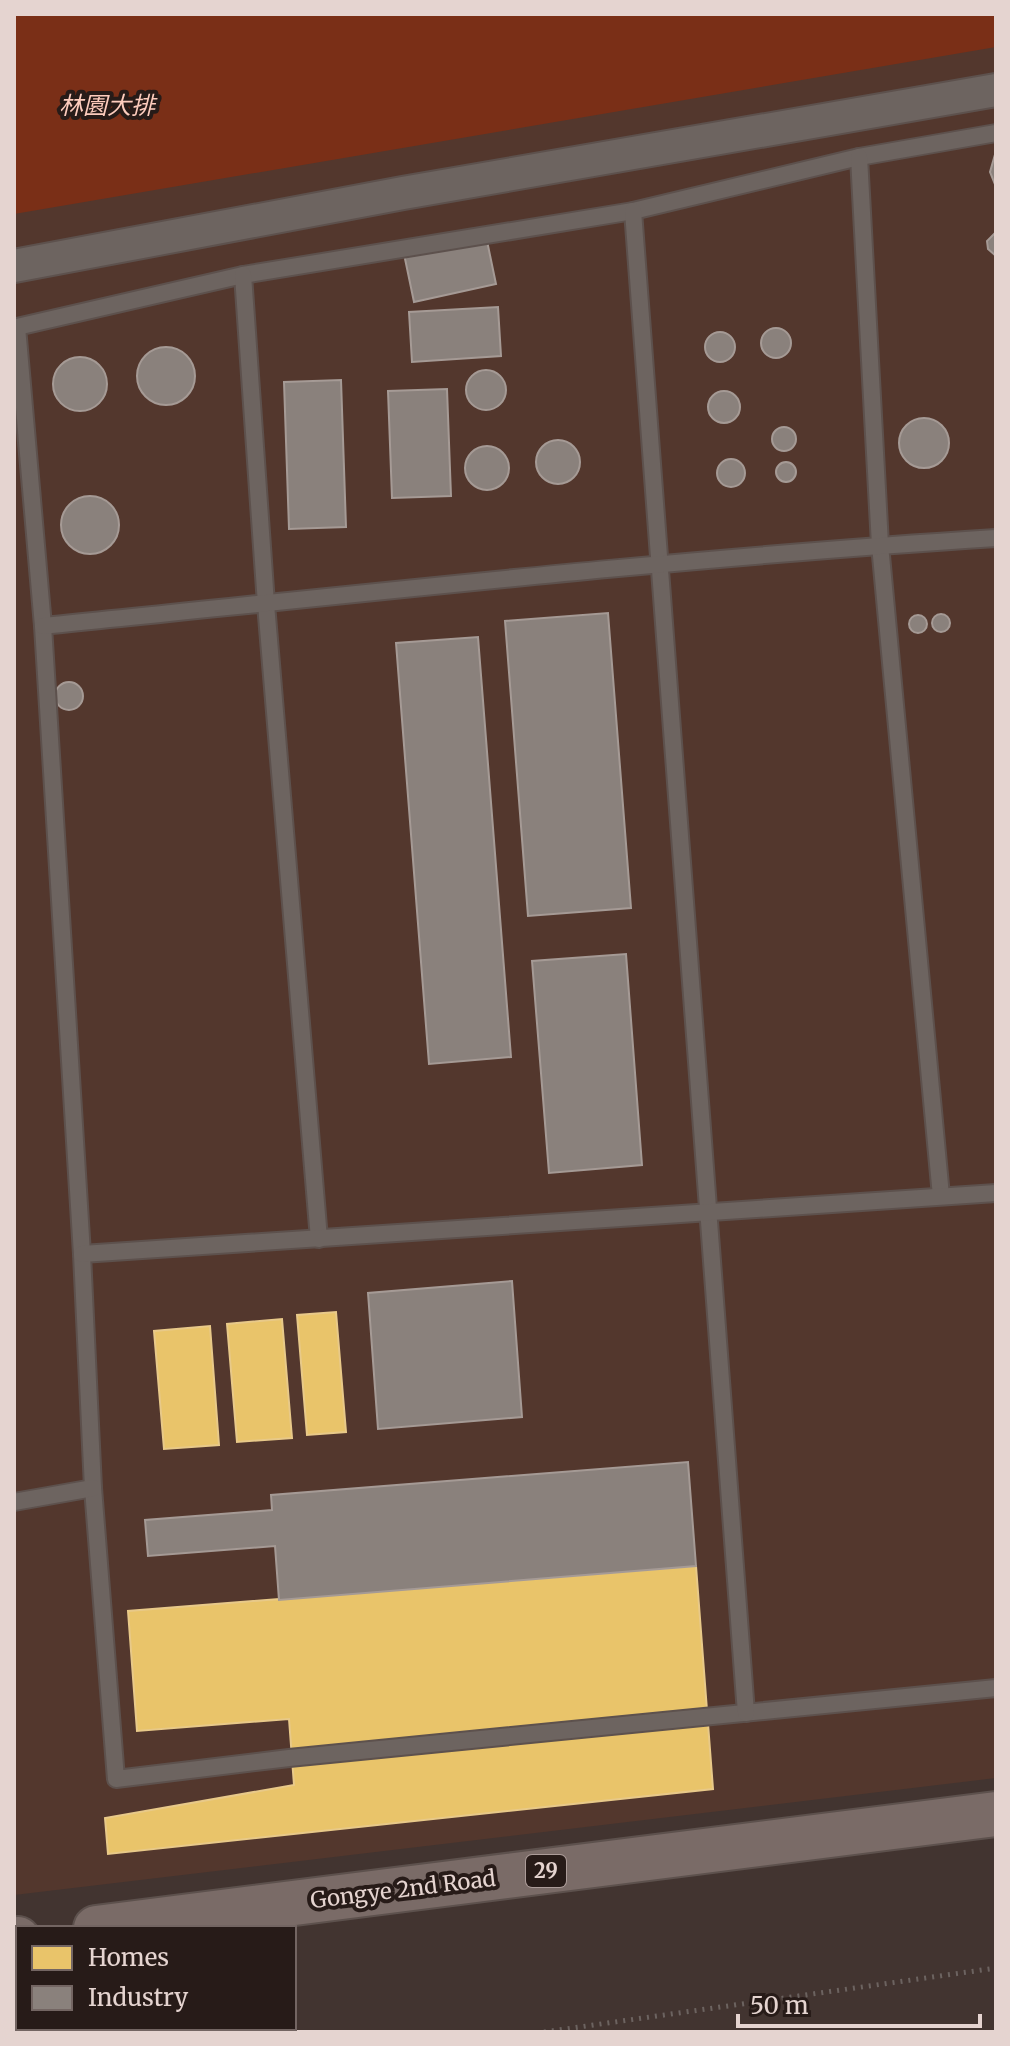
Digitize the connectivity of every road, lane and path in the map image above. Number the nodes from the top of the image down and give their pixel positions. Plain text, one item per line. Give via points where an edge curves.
1 (996, 90) edge
2 (996, 133) edge
3 (859, 157) junction
4 (633, 211) junction
5 (14, 266) edge
6 (243, 275) junction
7 (996, 538) edge
8 (880, 545) junction
9 (660, 565) junction
10 (266, 604) junction
11 (43, 626) junction
12 (996, 1193) edge
13 (941, 1196) junction
14 (710, 1214) junction
15 (319, 1239) junction
16 (82, 1254) junction
17 (93, 1488) junction
18 (14, 1502) edge
19 (996, 1688) edge
20 (746, 1713) junction
21 (996, 1814) edge
22 (112, 1926) edge
23 (996, 1968) edge
24 (544, 2032) edge

1 - 5 street
2 - 3 lane
3 - 4 lane
3 - 8 lane
4 - 6 lane
4 - 9 lane
6 - 10 lane
6 - 11 lane via 17,327
7 - 8 lane
8 - 9 lane
8 - 13 lane
9 - 10 lane
9 - 14 lane
10 - 11 lane
10 - 15 lane
11 - 16 lane
12 - 13 lane
13 - 14 lane
14 - 15 lane
14 - 20 lane
15 - 16 lane
16 - 17 lane
17 - 18 lane
17 - 20 lane via 116,1779
19 - 20 lane
21 - 22 main road, Gongye 2nd Road / 29
23 - 24 path

